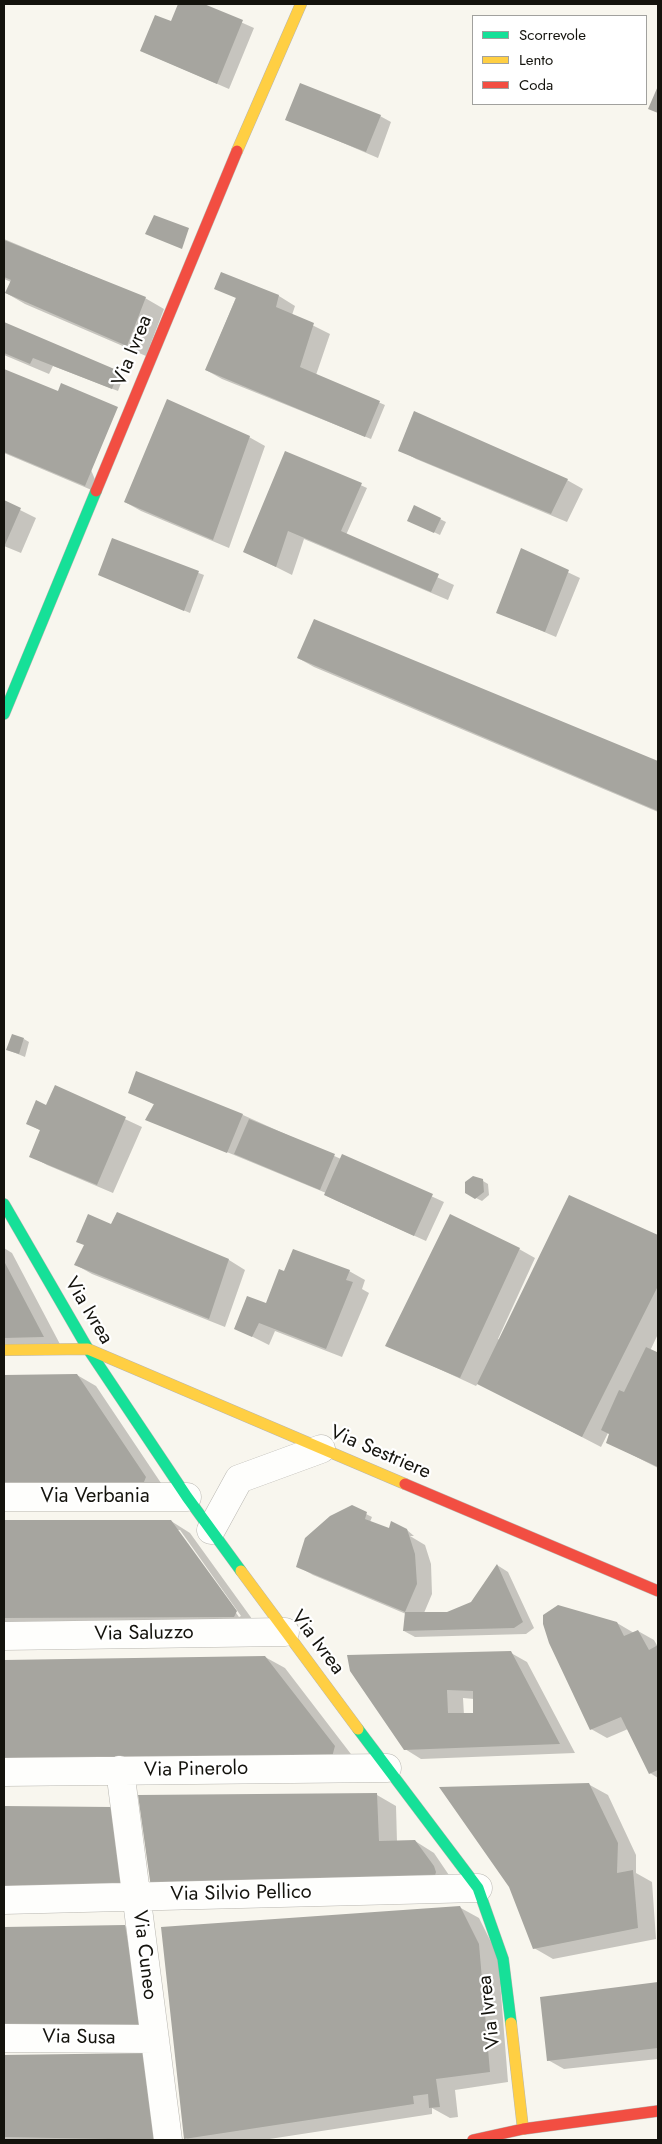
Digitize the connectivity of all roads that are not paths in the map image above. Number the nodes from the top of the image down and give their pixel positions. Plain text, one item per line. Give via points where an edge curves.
1 (301, 4) edge
2 (4, 714) edge
3 (4, 1205) edge
4 (88, 1349) junction
5 (4, 1350) edge
6 (321, 1449) junction
7 (4, 1497) edge
8 (187, 1497) junction
9 (211, 1530) junction
10 (658, 1591) edge
11 (285, 1632) junction
12 (4, 1636) edge
13 (388, 1768) junction
14 (120, 1770) junction
15 (4, 1772) edge
16 (478, 1888) junction
17 (136, 1896) junction
18 (4, 1900) edge
19 (4, 2038) edge
20 (155, 2039) junction
21 (658, 2111) edge
22 (523, 2129) junction
23 (168, 2140) edge
24 (480, 2140) edge

1 - 2 street, Via Ivrea via 214,201
3 - 4 street, Via Ivrea
4 - 5 street
4 - 6 street, Via Sestriere
4 - 8 street, Via Ivrea
6 - 9 street via 239,1478
6 - 10 street, Via Sestriere
7 - 8 street, Via Verbania
8 - 9 street, Via Ivrea
9 - 11 street, Via Ivrea
11 - 12 street, Via Saluzzo
11 - 13 street, Via Ivrea
13 - 14 street, Via Pinerolo
13 - 16 street, Via Ivrea
14 - 15 street, Via Pinerolo
14 - 17 street, Via Cuneo
16 - 17 street, Via Silvio Pellico
16 - 22 street, Via Ivrea via 503,1959
17 - 18 street, Via Silvio Pellico
17 - 20 street, Via Cuneo
19 - 20 street, Via Susa
20 - 23 street, Via Cuneo
21 - 22 street
22 - 24 street

